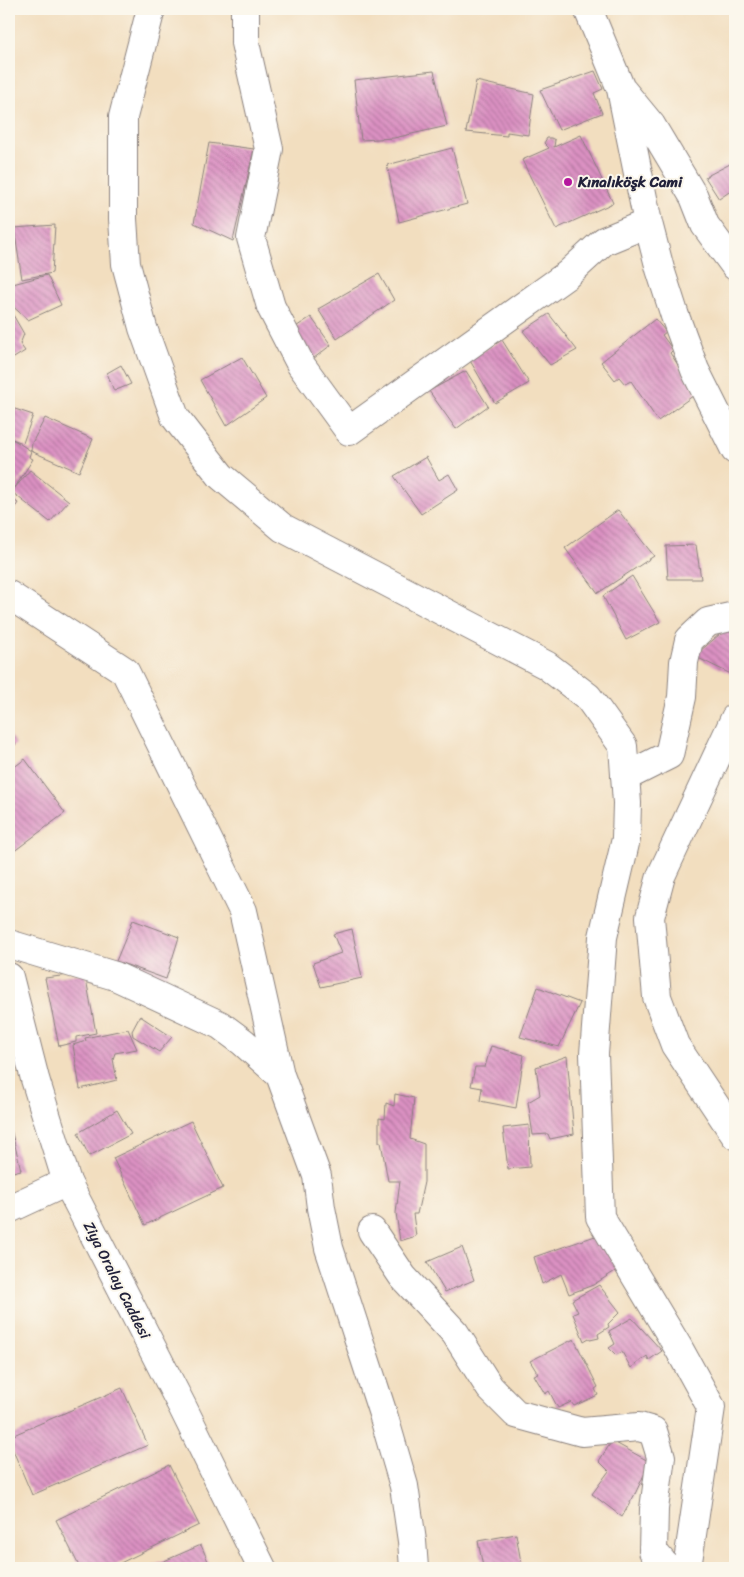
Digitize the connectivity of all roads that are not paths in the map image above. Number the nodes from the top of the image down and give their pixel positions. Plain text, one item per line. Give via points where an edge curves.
1 (150, 9) edge
2 (245, 9) edge
3 (588, 9) edge
4 (621, 89) junction
5 (648, 223) junction
6 (735, 266) edge
7 (735, 450) edge
8 (9, 595) edge
9 (735, 616) edge
10 (735, 718) edge
11 (625, 777) junction
12 (9, 944) edge
13 (9, 977) edge
14 (280, 1075) junction
15 (735, 1135) edge
16 (67, 1182) junction
17 (9, 1209) edge
18 (372, 1231) dead end
19 (262, 1568) edge
20 (414, 1568) edge
21 (667, 1568) edge
22 (687, 1568) edge

1 - 11 street via 123,117 123,220 126,264 143,328 176,418 221,476 283,528 546,665 588,697 623,746
2 - 5 street via 246,43 269,149 251,238 271,307 301,364 349,431 567,276 604,241
3 - 4 street
4 - 5 street
4 - 6 street via 651,125 694,197 705,225
5 - 7 street via 663,279 695,370
8 - 14 street via 124,671 243,911
9 - 11 street via 708,622 689,640 682,697 669,755
10 - 15 street via 661,876 650,917 657,997 675,1045
11 - 22 street via 626,839 603,937 594,1054 600,1217 711,1407
12 - 14 street via 115,976 220,1025
13 - 16 street, Ziya Oralay Caddesi via 34,1079
14 - 20 street via 317,1176 329,1248 404,1486
16 - 17 street
16 - 19 street, Ziya Oralay Caddesi
18 - 21 street via 403,1277 455,1333 490,1388 516,1414 582,1432 638,1427 653,1431 662,1457 654,1509 653,1551

